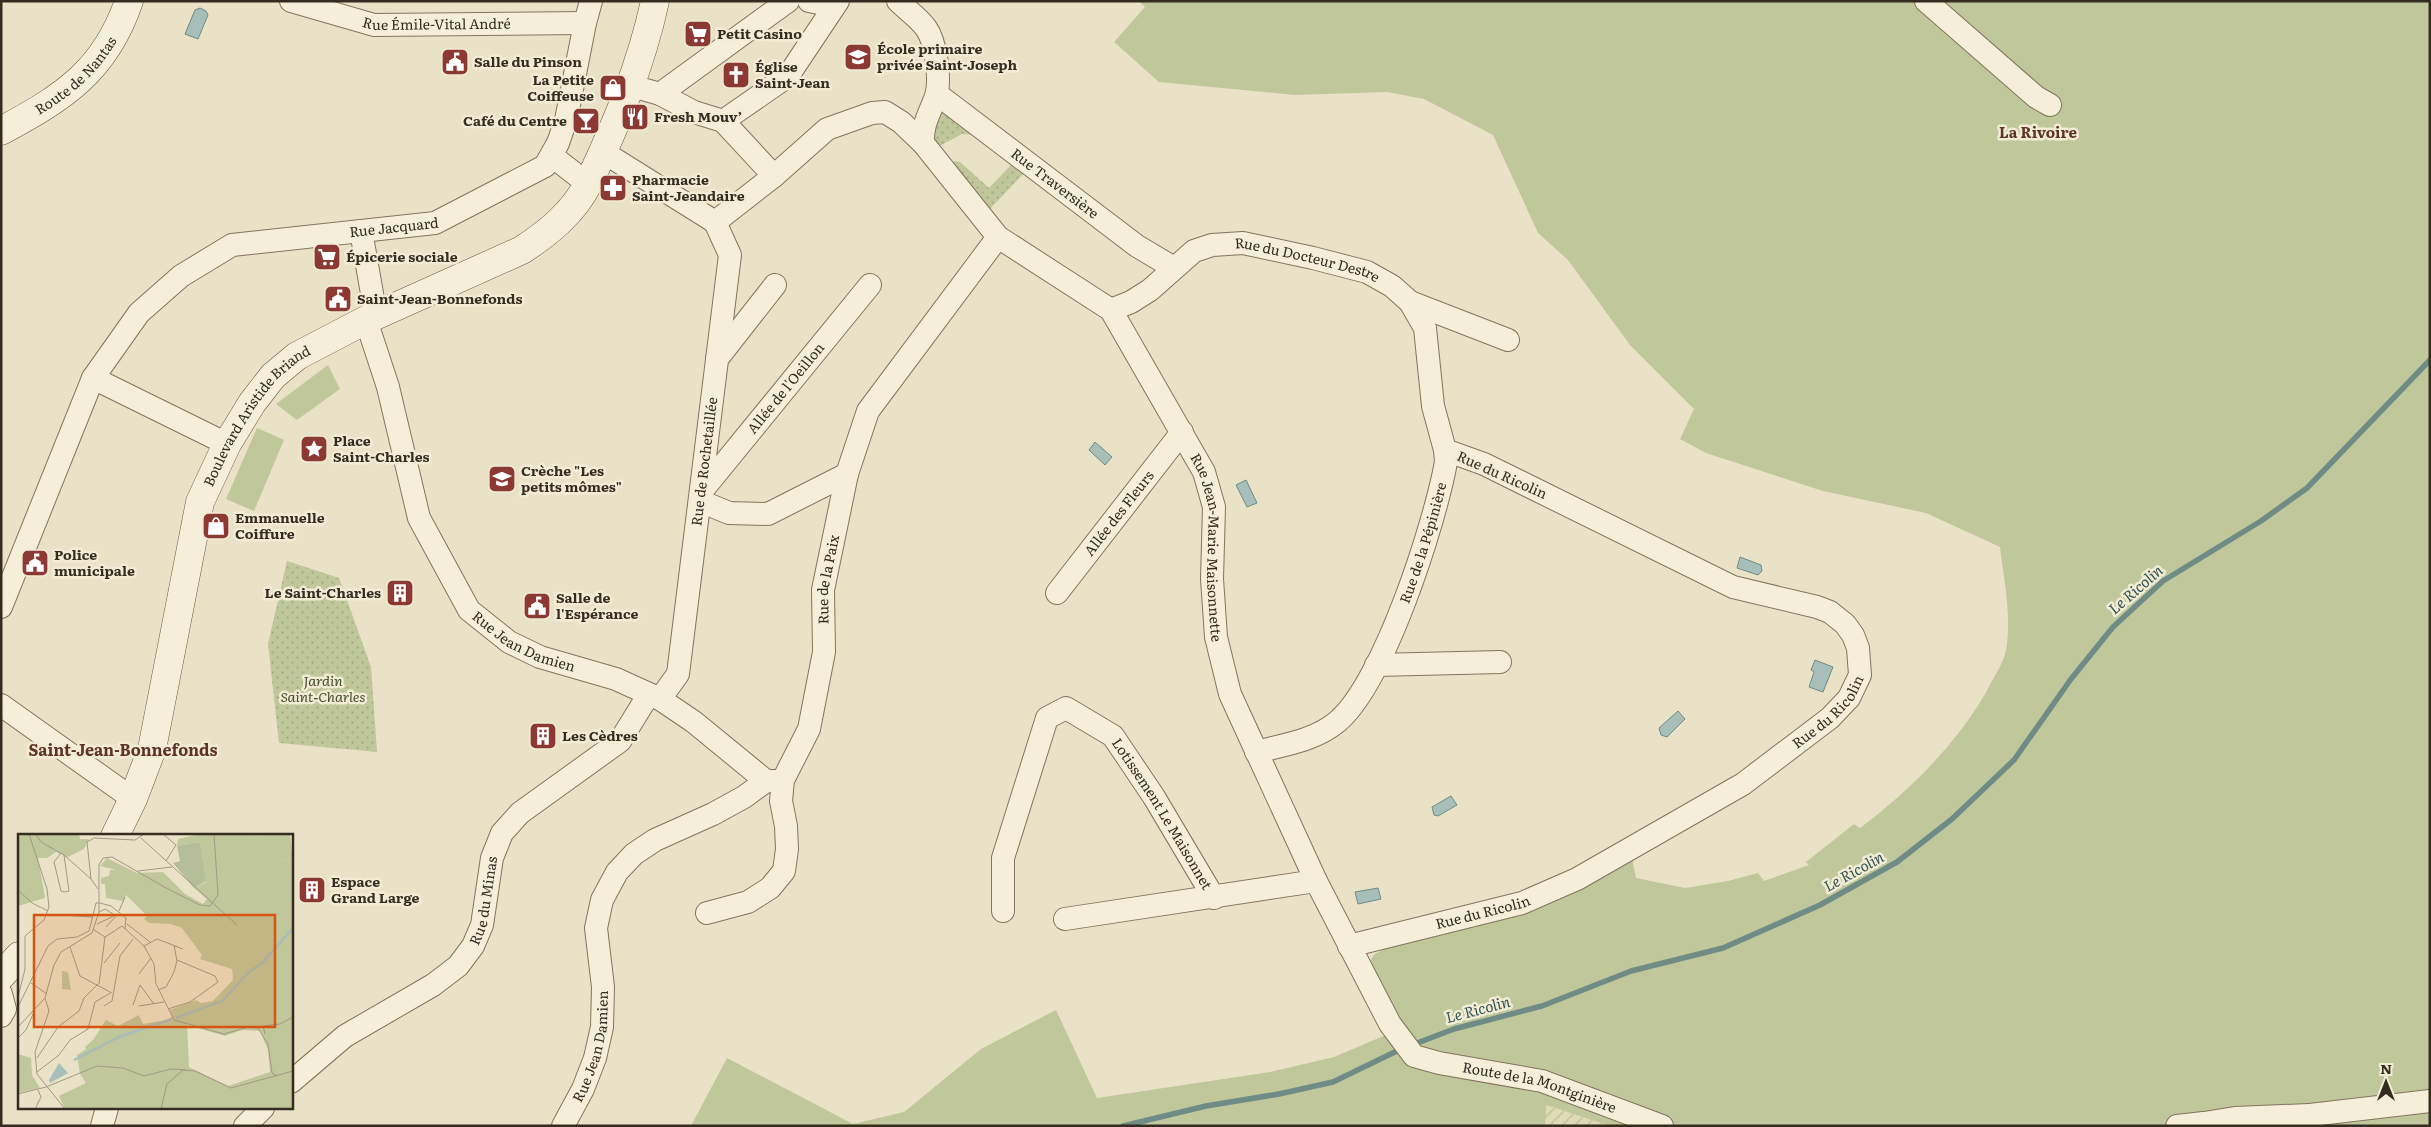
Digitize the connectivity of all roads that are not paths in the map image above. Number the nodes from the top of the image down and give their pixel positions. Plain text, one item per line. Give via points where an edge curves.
1 (129, 1) edge
2 (291, 1) edge
3 (591, 1) edge
4 (655, 1) edge
5 (788, 1) edge
6 (809, 1) edge
7 (824, 1) edge
8 (838, 1) edge
9 (898, 1) edge
10 (1926, 1) edge
11 (584, 23) junction
12 (632, 86) junction
13 (660, 94) junction
14 (937, 94) junction
15 (2050, 104) dead end
16 (723, 121) junction
17 (1, 131) edge
18 (923, 143) junction
19 (603, 152) junction
20 (552, 156) junction
21 (774, 176) junction
22 (588, 184) junction
23 (715, 222) junction
24 (361, 231) junction
25 (998, 237) junction
26 (1174, 268) junction
27 (775, 285) dead end
28 (870, 285) dead end
29 (1410, 302) junction
30 (1111, 310) junction
31 (371, 318) junction
32 (1508, 340) dead end
33 (717, 359) junction
34 (93, 378) junction
35 (1182, 432) junction
36 (227, 444) junction
37 (1445, 450) junction
38 (847, 474) junction
39 (700, 496) junction
40 (1057, 593) dead end
41 (1, 607) edge
42 (1500, 662) dead end
43 (1376, 665) junction
44 (655, 697) junction
45 (1, 705) edge
46 (1256, 752) junction
47 (774, 780) junction
48 (133, 799) junction
49 (116, 834) edge
50 (1316, 881) junction
51 (1214, 898) junction
52 (1002, 911) dead end
53 (706, 913) dead end
54 (1065, 919) dead end
55 (1349, 946) junction
56 (18, 957) edge
57 (1, 976) edge
58 (1, 994) edge
59 (1, 1016) edge
60 (1414, 1056) joint
61 (292, 1081) edge
62 (2430, 1101) edge
63 (106, 1110) edge
64 (261, 1110) edge
65 (2311, 1120) edge
66 (2212, 1124) edge
67 (102, 1126) edge
68 (244, 1126) edge
69 (562, 1126) edge
70 (1662, 1126) edge
71 (2177, 1126) edge

1 - 17 main road, Route de Nantas via 107,51 84,76 54,100
2 - 11 street, Rue Émile-Vital André via 374,25
3 - 11 street
4 - 12 main road, Boulevard Aristide Briand
5 - 13 street
6 - 7 street
8 - 16 street via 788,76
9 - 14 street via 926,28 934,48
10 - 15 street via 2036,98
11 - 20 street via 566,120
12 - 13 street
12 - 19 main road, Boulevard Aristide Briand
13 - 16 street via 694,112
14 - 18 street via 925,119
14 - 26 street, Rue Traversière via 1137,246
16 - 21 street
18 - 21 street, Rue Jean-Marie Maisonnette via 894,117 885,112 872,112 827,129
18 - 25 street, Rue Jean-Marie Maisonnette
19 - 22 main road, Boulevard Aristide Briand
19 - 23 street
20 - 22 street
20 - 24 street, Rue Jacquard via 545,166 435,223
21 - 23 street, Rue Jean-Marie Maisonnette
22 - 31 main road, Boulevard Aristide Briand via 567,214 522,250
23 - 33 street, Rue de Rochetaillée via 730,255
24 - 31 street, Rue Jean Damien
24 - 34 street, Rue Jacquard via 232,245 181,276 139,313
25 - 30 street, Rue Jean-Marie Maisonnette
25 - 38 street, Rue de la Paix via 868,412
26 - 29 street, Rue du Docteur Destre via 1194,251 1212,245 1243,243 1367,272 1392,286
26 - 30 street, Rue du Docteur Destre via 1150,290
27 - 33 street
28 - 39 street, Allée de l'Oeillon
29 - 32 street, Rue du Docteur Destre
29 - 37 street, Rue de la Pépinière via 1425,328 1433,406
30 - 35 street, Rue Jean-Marie Maisonnette
31 - 36 main road, Boulevard Aristide Briand via 297,356 273,376
31 - 44 street, Rue Jean Damien via 419,518 469,610 509,642 540,657 616,679
33 - 39 street, Rue de Rochetaillée
34 - 36 street
34 - 41 street, Rue Jacquard
35 - 40 street, Allée des Fleurs
35 - 46 street, Rue Jean-Marie Maisonnette via 1211,490 1216,637 1230,694
36 - 48 main road, Boulevard Aristide Briand via 200,502 152,749
37 - 43 street, Rue de la Pépinière via 1444,473 1417,570
37 - 55 street, Rue du Ricolin via 1484,464 1733,587 1830,612 1853,635 1859,654 1860,675 1849,698 1830,718 1743,784 1577,879 1522,903
38 - 39 street via 768,514 729,513
38 - 47 street, Rue de la Paix via 823,590 824,652 809,729
39 - 44 street, Rue de Rochetaillée via 678,674
42 - 43 street
43 - 46 street, Rue de la Pépinière via 1356,700 1338,721 1320,734
44 - 47 street, Rue Jean Damien
44 - 61 street, Rue du Minas via 620,741 520,814 502,833 492,858 482,925 473,946 458,966 433,985 345,1036
45 - 48 street
46 - 50 street, Rue Jean-Marie Maisonnette
47 - 53 street, Rue de la Paix via 786,826 784,871 770,888 748,902
47 - 69 street, Rue Jean Damien via 655,840 634,854 617,872 602,900 596,928 603,986 602,1027 583,1089
48 - 49 main road, Boulevard Aristide Briand
50 - 51 street, Lotissement Le Maisonnet
50 - 55 street, Rue Jean-Marie Maisonnette
51 - 52 street, Lotissement Le Maisonnet via 1154,797 1113,736 1066,708 1047,718 1044,727 1003,858
51 - 54 street, Lotissement Le Maisonnet
55 - 60 street, Rue Jean-Marie Maisonnette via 1390,1024
56 - 57 main road
58 - 59 street via 5,1009
60 - 70 street, Route de la Montginière via 1542,1081
62 - 65 street
63 - 67 street
64 - 68 street
65 - 66 street via 2235,1118
66 - 71 street

